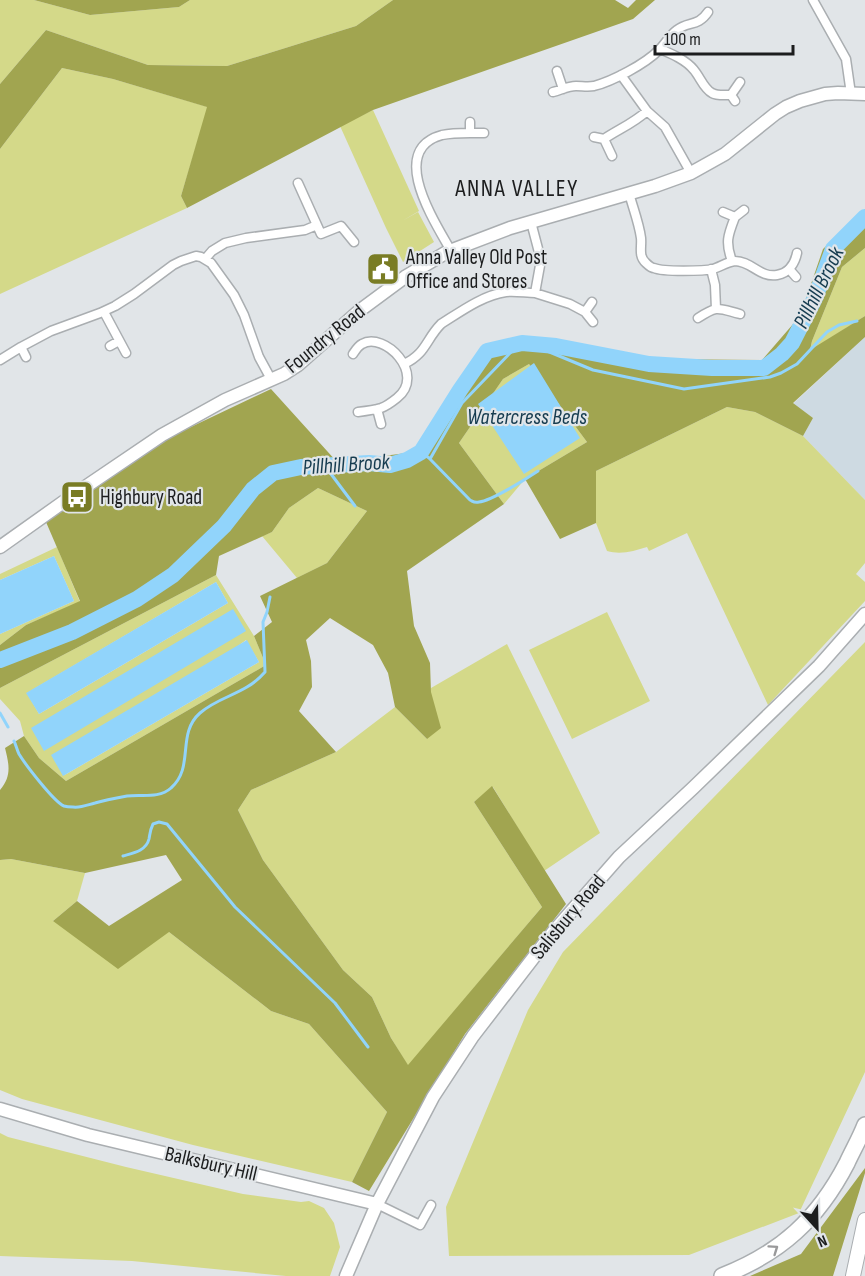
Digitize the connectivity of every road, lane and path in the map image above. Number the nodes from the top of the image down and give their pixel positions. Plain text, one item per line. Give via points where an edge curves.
1 (813, 0) edge
2 (708, 12) dead end
3 (660, 49) junction
4 (557, 71) dead end
5 (621, 75) junction
6 (740, 82) dead end
7 (563, 89) junction
8 (554, 92) dead end
9 (851, 94) junction
10 (865, 94) edge
11 (647, 111) junction
12 (470, 122) dead end
13 (470, 133) junction
14 (484, 134) dead end
15 (594, 137) dead end
16 (604, 139) junction
17 (612, 156) dead end
18 (691, 173) junction
19 (298, 183) dead end
20 (629, 193) junction
21 (744, 210) dead end
22 (723, 213) dead end
23 (735, 217) junction
24 (531, 222) junction
25 (317, 225) junction
26 (354, 242) dead end
27 (450, 251) junction
28 (797, 253) dead end
29 (205, 259) junction
30 (732, 261) junction
31 (711, 269) junction
32 (789, 269) junction
33 (796, 278) dead end
34 (535, 293) junction
35 (592, 302) dead end
36 (716, 309) junction
37 (104, 312) junction
38 (585, 312) junction
39 (740, 314) dead end
40 (698, 318) dead end
41 (593, 322) dead end
42 (361, 334) dead end
43 (119, 342) junction
44 (368, 342) junction
45 (110, 346) dead end
46 (21, 347) junction
47 (126, 353) dead end
48 (353, 354) dead end
49 (26, 357) dead end
50 (0, 360) edge
51 (404, 364) junction
52 (271, 379) junction
53 (377, 409) junction
54 (358, 412) dead end
55 (381, 424) dead end
56 (0, 548) edge
57 (865, 614) edge
58 (0, 1109) edge
59 (865, 1125) edge
60 (377, 1204) junction
61 (431, 1205) dead end
62 (865, 1220) edge
63 (346, 1276) edge
64 (722, 1276) edge
65 (853, 1276) edge

1 - 9 street via 846,59
2 - 3 street via 703,19 674,31
3 - 5 street
3 - 6 street via 688,63 712,94 733,98
4 - 7 street
5 - 7 street via 594,86
5 - 11 street
7 - 8 street
9 - 10 street, Foundry Road
9 - 18 street, Foundry Road via 825,94 786,107 725,154
11 - 16 street
11 - 18 street via 665,127
12 - 13 street
13 - 14 street
13 - 27 street via 431,139 416,157 424,197
15 - 16 street
16 - 17 street
18 - 20 street, Foundry Road
19 - 25 street
20 - 24 street, Foundry Road
20 - 31 street via 644,262 654,269
21 - 23 street
22 - 23 street
23 - 30 street via 727,245
24 - 27 street, Foundry Road
24 - 34 street via 542,260
25 - 26 street via 321,234 341,226
25 - 29 street via 225,243
27 - 52 street, Foundry Road via 405,277 298,365
28 - 32 street
29 - 37 street via 196,256 173,264
29 - 52 street via 239,305
30 - 31 street
30 - 32 street via 748,264 767,275
31 - 36 street
32 - 33 street
34 - 38 street
34 - 51 street via 504,292 486,298 436,328 420,353
35 - 38 street
36 - 39 street
36 - 40 street
37 - 43 street
37 - 46 street via 51,331
38 - 41 street
42 - 44 street
43 - 45 street
43 - 47 street
44 - 48 street via 359,345
44 - 51 street via 379,343
46 - 49 street
46 - 50 street
51 - 53 street via 408,379 405,391 389,405
52 - 56 street, Foundry Road via 162,435
53 - 54 street
53 - 55 street
57 - 60 street, Salisbury Road via 819,666 619,857 554,931 473,1036 433,1097
58 - 60 street, Balksbury Hill
64 -> 59 highway via 769,1253 806,1222 835,1185
60 - 61 street, Balksbury Hill via 420,1225
60 - 63 street, Salisbury Road
62 - 65 main road

